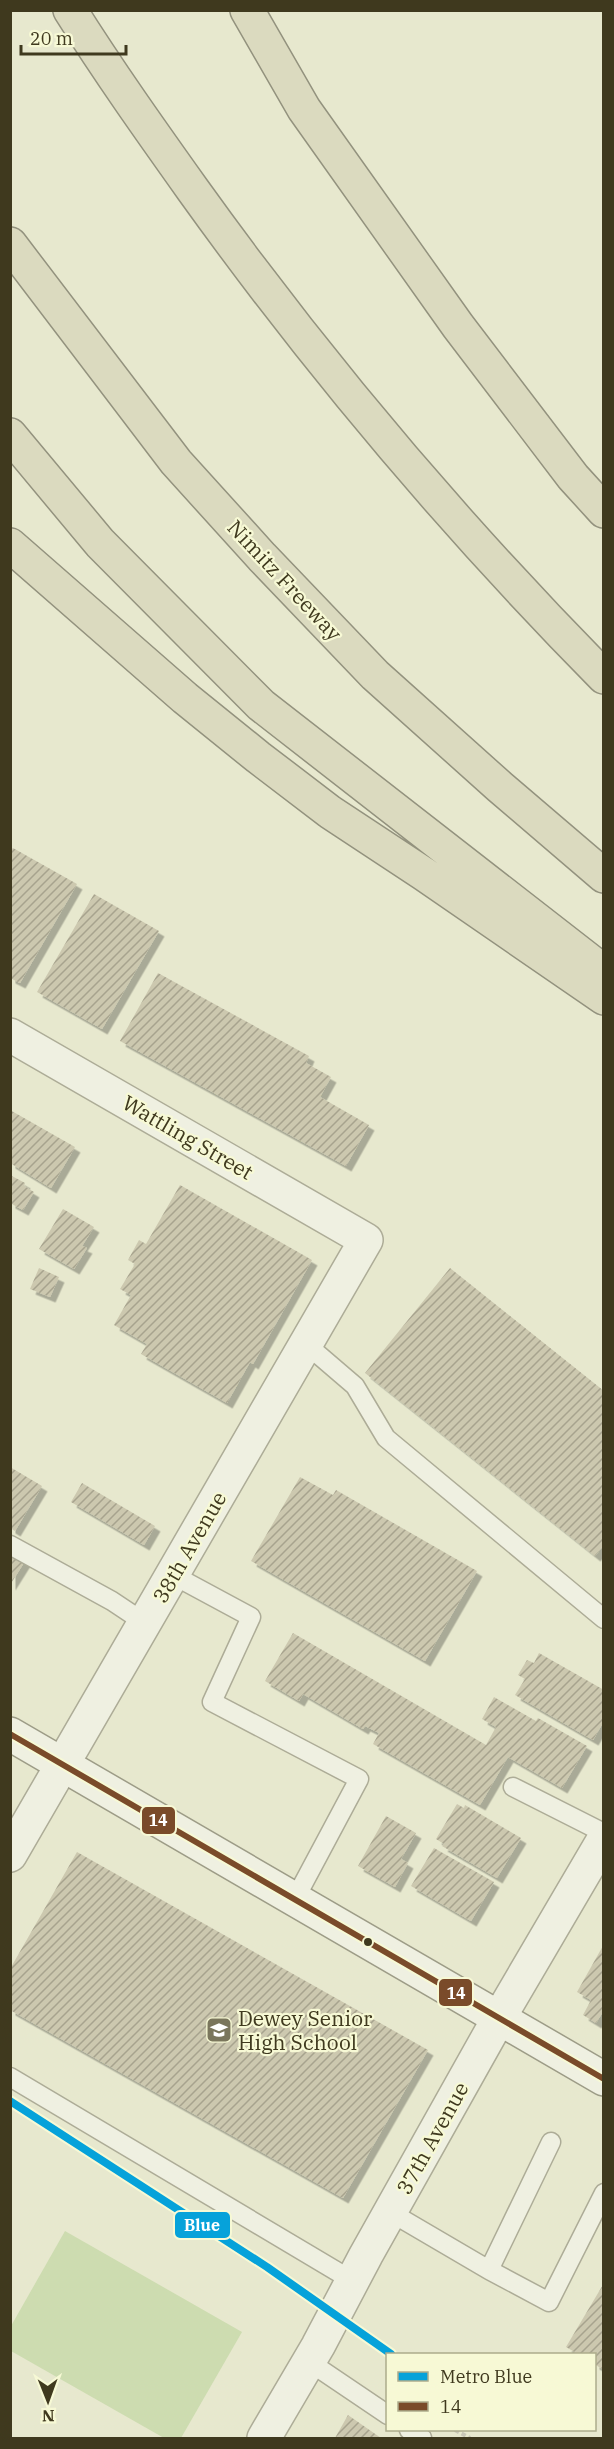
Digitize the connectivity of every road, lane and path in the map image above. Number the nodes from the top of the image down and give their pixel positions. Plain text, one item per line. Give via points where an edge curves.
1 (70, 10) edge
2 (247, 10) edge
3 (10, 244) edge
4 (10, 435) edge
5 (603, 511) edge
6 (10, 545) edge
7 (603, 677) edge
8 (603, 876) edge
9 (603, 972) edge
10 (603, 998) edge
11 (10, 1035) edge
12 (366, 1240) joint
13 (306, 1344) junction
14 (10, 1545) edge
15 (173, 1575) junction
16 (603, 1619) edge
17 (145, 1623) junction
18 (10, 1734) edge
19 (63, 1765) junction
20 (513, 1787) dead end
21 (603, 1833) edge
22 (603, 1839) edge
23 (10, 1855) edge
24 (295, 1899) junction
25 (499, 2018) junction
26 (10, 2077) edge
27 (603, 2079) edge
28 (551, 2142) dead end
29 (603, 2193) edge
30 (390, 2212) junction
31 (489, 2270) junction
32 (353, 2282) junction
33 (308, 2361) junction
34 (386, 2414) edge
35 (457, 2431) edge
36 (264, 2439) edge
37 (470, 2439) edge

1 - 7 highway via 107,70 252,272 441,505
2 - 5 highway via 304,109 451,317
3 - 8 highway, Nimitz Freeway via 176,462 262,557 375,675
4 - 9 highway via 100,543 261,705
6 - 10 highway via 258,757 330,812
11 - 12 street, Wattling Street
12 - 13 street, 38th Avenue
13 - 15 street, 38th Avenue
13 - 16 lane via 355,1386 386,1438
14 - 17 lane
15 - 17 street, 38th Avenue
15 - 24 lane via 251,1617 212,1702 359,1779
17 - 19 street, 38th Avenue
18 - 19 street
19 - 23 street, 38th Avenue
19 - 24 street
20 - 21 lane
22 - 25 street, 37th Avenue
24 - 25 street
25 - 27 street
25 - 30 street, 37th Avenue
26 - 32 lane
28 - 31 lane
29 - 31 lane via 549,2301
30 - 31 lane
30 - 32 street, 37th Avenue
32 - 33 street, 37th Avenue
33 - 34 lane
33 - 36 street, 37th Avenue
35 - 37 path

